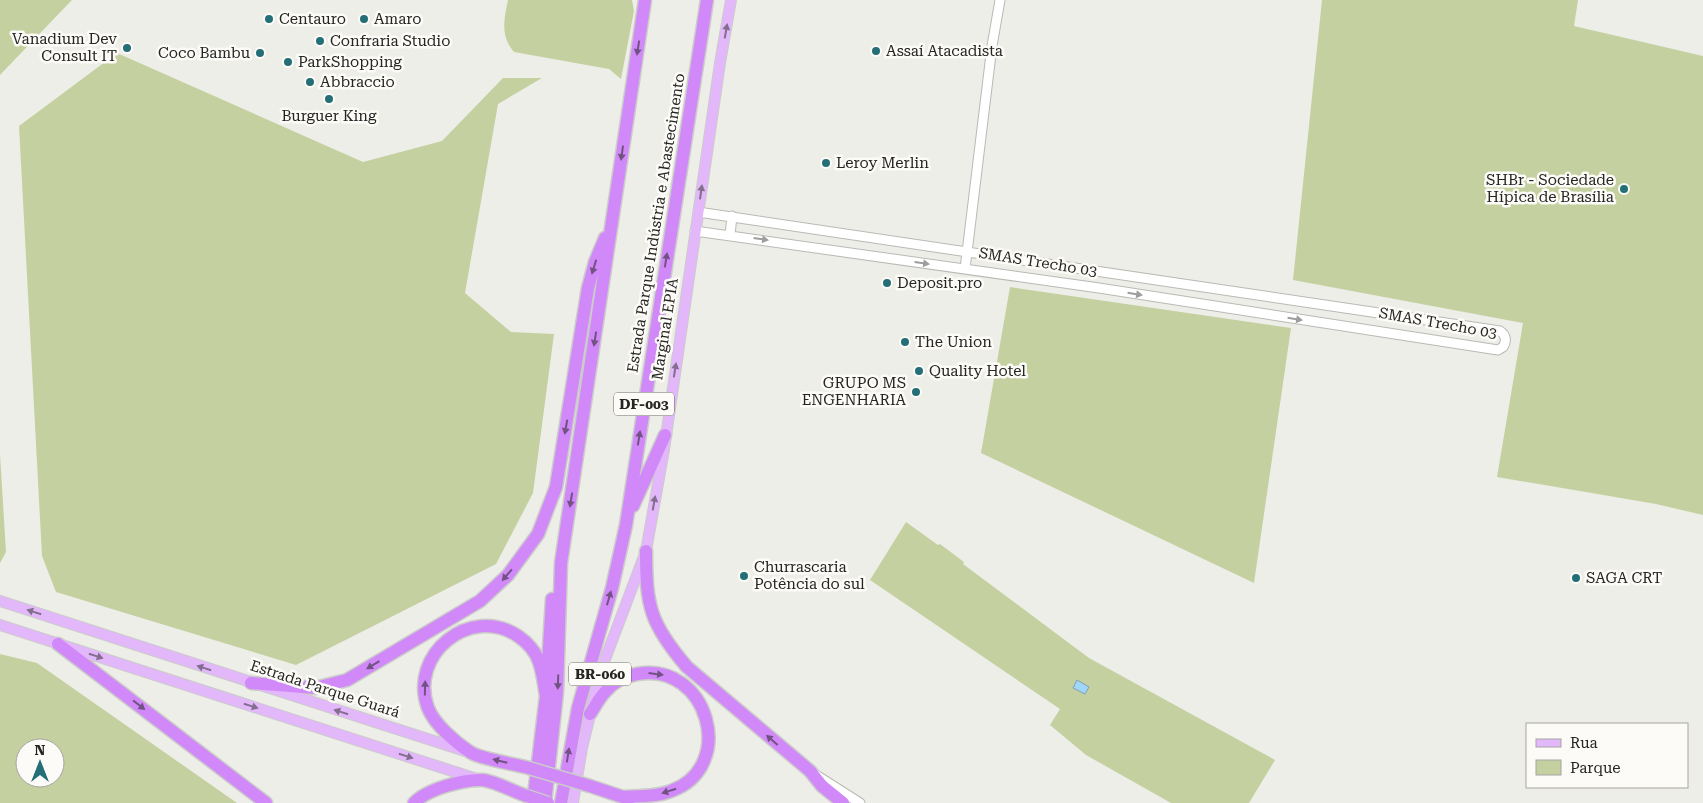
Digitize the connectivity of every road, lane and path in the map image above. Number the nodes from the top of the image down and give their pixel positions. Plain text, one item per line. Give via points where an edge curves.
1 (640, 0) edge
2 (645, 0) edge
3 (706, 0) edge
4 (731, 0) edge
5 (1000, 0) edge
6 (642, 20) junction
7 (698, 212) junction
8 (732, 216) junction
9 (612, 222) junction
10 (695, 231) junction
11 (730, 235) junction
12 (967, 251) junction
13 (965, 269) junction
14 (1102, 271) junction
15 (1112, 273) junction
16 (1104, 289) junction
17 (665, 435) junction
18 (626, 525) junction
19 (646, 551) junction
20 (561, 563) junction
21 (0, 601) edge
22 (0, 625) edge
23 (58, 644) junction
24 (588, 671) junction
25 (251, 683) junction
26 (546, 696) junction
27 (591, 711) junction
28 (471, 753) junction
29 (810, 771) junction
30 (483, 780) junction
31 (622, 797) junction
32 (530, 800) edge
33 (266, 803) edge
34 (414, 803) edge
35 (546, 803) edge
36 (561, 803) edge
37 (573, 803) edge
38 (641, 803) edge
39 (843, 803) edge
40 (860, 803) edge

1 - 6 street
2 - 6 highway
18 -> 3 highway, Estrada Parque Indústria e Abastecimento / DF-003
7 -> 4 main road, Marginal EPIA
5 - 12 street
6 -> 9 highway
7 - 8 street, SMAS Trecho 03
7 - 10 main road, Marginal EPIA
8 - 11 street
8 - 12 street, SMAS Trecho 03
9 -> 20 highway
9 -> 25 highway via 588,288 552,500 538,534 508,575 480,601 347,680 315,688
10 - 11 street, SMAS Trecho 03
17 -> 10 main road, Marginal EPIA
11 -> 13 street, SMAS Trecho 03
12 - 13 street
12 - 14 street, SMAS Trecho 03
13 - 16 street, SMAS Trecho 03
14 - 15 street, SMAS Trecho 03
14 - 16 street
15 - 16 street
16 -> 15 street, SMAS Trecho 03 via 1498,350 1505,344 1500,331
17 - 18 highway
19 -> 17 main road, Marginal EPIA / BR-060
24 -> 18 highway, Estrada Parque Indústria e Abastecimento / DF-003
19 - 27 main road, Marginal EPIA / BR-060 via 601,670
29 -> 19 highway via 687,666 666,642 654,623 648,601
20 - 26 highway via 552,596
20 -> 35 highway via 557,692
25 -> 21 main road, Estrada Parque Guará
22 - 23 main road
23 -> 30 main road
23 -> 33 highway
24 - 27 highway
36 -> 24 highway, Estrada Parque Indústria e Abastecimento / DF-003 via 569,749
28 -> 25 main road, Estrada Parque Guará
28 -> 26 highway via 435,720 425,699 426,675 432,659 455,633 474,626 492,626 521,638 539,662
26 - 32 highway
27 -> 31 highway via 616,682 645,672 676,679 693,693 702,706 708,728 708,747 704,760 691,779 672,791
27 - 37 main road, Marginal EPIA / BR-060
31 -> 28 highway, Estrada Parque Guará, bridge
29 - 39 highway
29 - 40 street
30 - 32 highway
30 - 34 highway via 443,786
31 - 38 highway, Estrada Parque Guará
32 - 35 highway, bridge

